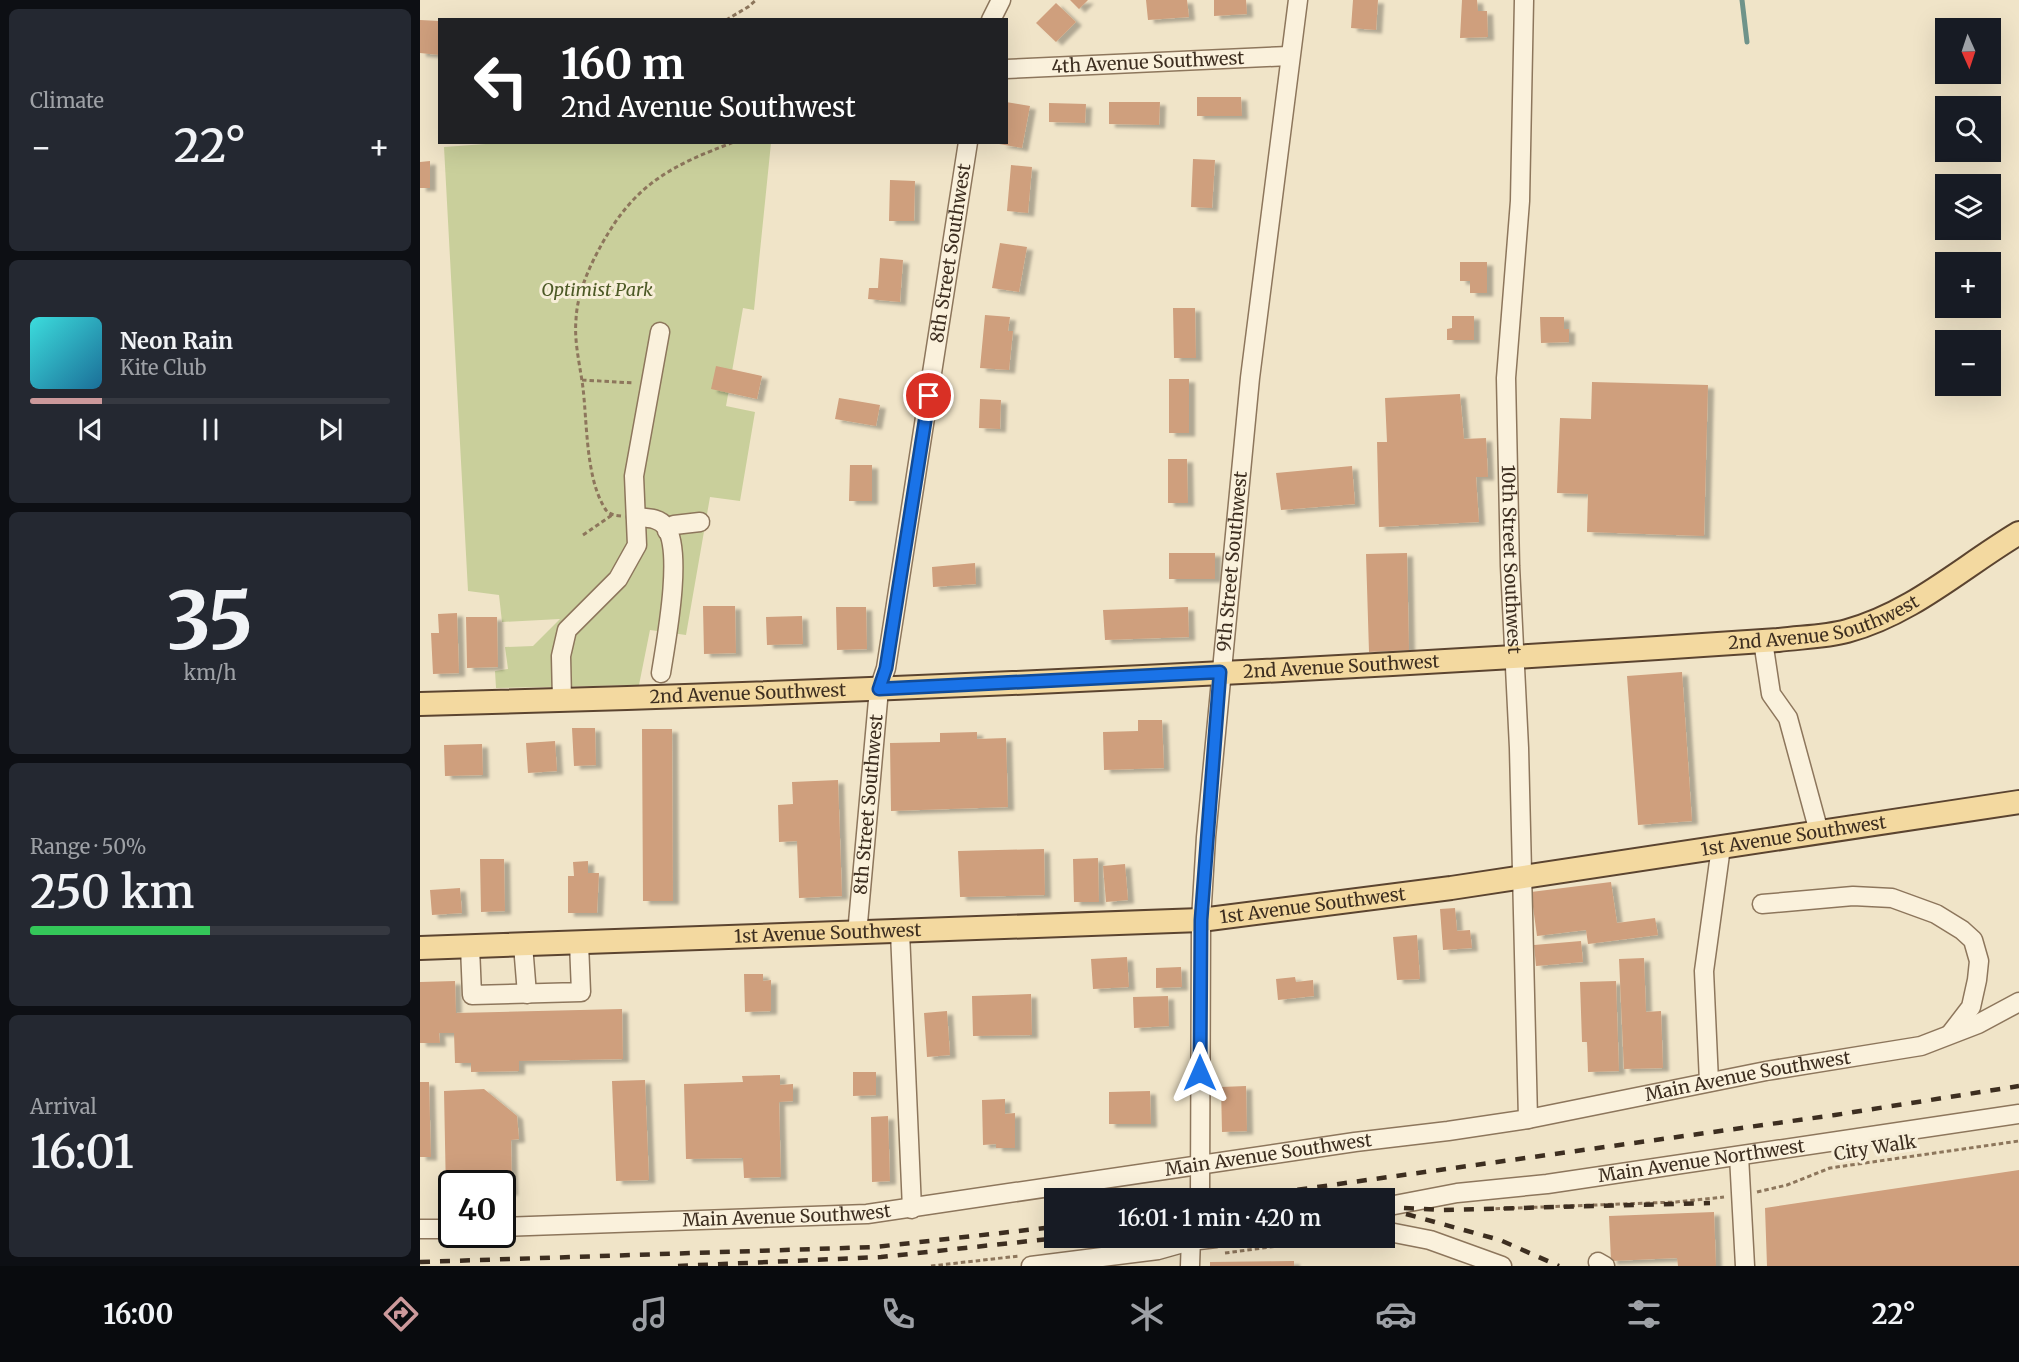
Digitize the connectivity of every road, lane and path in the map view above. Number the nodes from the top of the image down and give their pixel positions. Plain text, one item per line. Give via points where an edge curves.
1 (756, 0) edge
2 (1001, 0) edge
3 (1298, 0) edge
4 (1524, 0) edge
5 (730, 18) edge
6 (992, 18) edge
7 (1289, 56) junction
8 (1008, 69) edge
9 (729, 144) edge
10 (968, 144) edge
11 (660, 332) dead end
12 (582, 380) junction
13 (651, 384) junction
14 (612, 515) junction
15 (636, 517) junction
16 (700, 522) dead end
17 (667, 531) junction
18 (2019, 533) edge
19 (583, 535) dead end
20 (1763, 641) junction
21 (1514, 656) junction
22 (1220, 672) junction
23 (661, 673) dead end
24 (879, 689) junction
25 (562, 700) junction
26 (420, 704) edge
27 (2019, 802) edge
28 (1819, 832) junction
29 (1721, 847) junction
30 (1522, 877) junction
31 (1762, 904) dead end
32 (1201, 920) junction
33 (900, 932) junction
34 (857, 934) junction
35 (579, 943) junction
36 (523, 945) junction
37 (470, 946) junction
38 (420, 948) edge
39 (527, 993) junction
40 (2019, 1002) edge
41 (1950, 1035) junction
42 (1709, 1082) junction
43 (2019, 1114) edge
44 (1528, 1119) junction
45 (2019, 1141) edge
46 (1739, 1156) junction
47 (1201, 1164) junction
48 (1200, 1188) edge
49 (1741, 1194) junction
50 (1395, 1205) edge
51 (912, 1209) junction
52 (1478, 1209) dead end
53 (516, 1227) edge
54 (420, 1229) edge
55 (438, 1229) edge
56 (1395, 1234) edge
57 (1169, 1248) edge
58 (1190, 1248) edge
59 (1144, 1259) edge
60 (1031, 1266) edge
61 (1190, 1266) edge
62 (1502, 1266) edge
63 (1745, 1266) edge

1 - 5 path
2 - 6 street
3 - 7 street, 9th Street Southwest
4 - 21 street, 10th Street Southwest via 1520,201 1506,378
7 - 8 street, 4th Avenue Southwest
7 - 22 street, 9th Street Southwest
9 - 12 path via 666,171 614,224 593,262 578,303 576,341
10 - 24 street, 8th Street Southwest via 886,668
11 - 13 street
12 - 13 path
12 - 14 path via 593,474 603,506
13 - 15 street via 634,476
14 - 15 path
14 - 19 path
15 - 17 street via 655,519
15 - 25 street via 637,545 618,579 567,630 561,656
16 - 17 street via 674,525
17 - 23 street via 672,600
18 - 20 main road, 2nd Avenue Southwest via 1915,604 1883,619 1838,633
20 - 21 main road, 2nd Avenue Southwest
20 - 28 street via 1771,694 1788,718
21 - 22 main road, 2nd Avenue Southwest
21 - 30 street, 10th Street Southwest
22 - 24 main road, 2nd Avenue Southwest
22 - 32 street, 9th Street Southwest
24 - 25 main road, 2nd Avenue Southwest
24 - 34 street, 8th Street Southwest
25 - 26 main road, 2nd Avenue Southwest
27 - 28 main road, 1st Avenue Southwest
28 - 29 main road, 1st Avenue Southwest
29 - 30 main road, 1st Avenue Southwest
29 - 42 street via 1704,971
30 - 32 main road, 1st Avenue Southwest
30 - 44 street, 10th Street Southwest
31 - 41 street via 1853,896 1892,898 1936,914 1962,930 1973,940 1979,961 1977,980 1971,1007
32 - 33 main road, 1st Avenue Southwest
32 - 47 street, 9th Street Southwest
33 - 34 main road, 1st Avenue Southwest
33 - 51 street
34 - 35 main road, 1st Avenue Southwest
35 - 36 main road, 1st Avenue Southwest
35 - 39 street via 581,992
36 - 37 main road, 1st Avenue Southwest
36 - 39 street
37 - 38 main road, 1st Avenue Southwest
37 - 39 street via 472,995
40 - 41 street, Main Avenue Southwest
41 - 42 street, Main Avenue Southwest via 1921,1046
42 - 44 street, Main Avenue Southwest
43 - 46 street, Main Avenue Northwest
44 - 47 street, Main Avenue Southwest
45 - 49 path, City Walk via 1830,1168 1787,1185
46 - 49 street
46 - 50 street, Main Avenue Northwest via 1457,1193
47 - 48 street, 9th Street Southwest
47 - 51 street, Main Avenue Southwest
49 - 52 path, City Walk via 1676,1202
49 - 63 street
51 - 53 street, Main Avenue Southwest via 867,1214
54 - 55 street
56 - 62 street via 1430,1240
57 - 59 street
58 - 61 street
59 - 60 street

